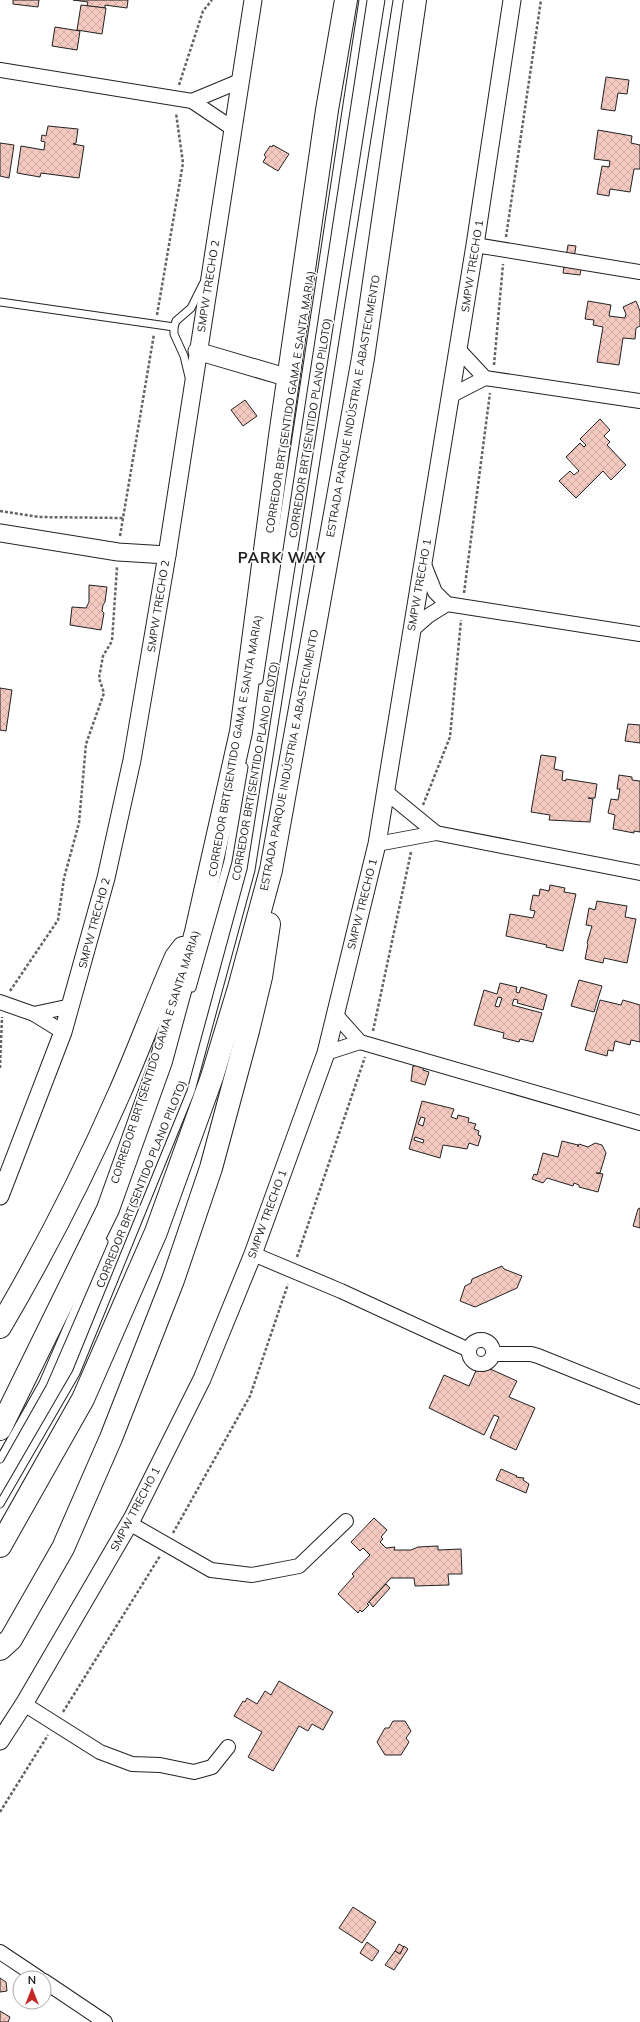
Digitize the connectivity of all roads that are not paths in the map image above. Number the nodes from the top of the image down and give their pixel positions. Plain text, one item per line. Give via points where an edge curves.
1 (252, 0) edge
2 (346, 0) edge
3 (363, 0) edge
4 (389, 0) edge
5 (415, 0) edge
6 (512, 0) edge
7 (0, 70) edge
8 (240, 81) junction
9 (192, 102) junction
10 (232, 128) junction
11 (475, 246) junction
12 (210, 268) junction
13 (640, 271) edge
14 (0, 302) edge
15 (174, 327) junction
16 (458, 349) junction
17 (198, 351) junction
18 (289, 378) junction
19 (485, 378) junction
20 (192, 388) junction
21 (450, 396) junction
22 (640, 401) edge
23 (0, 533) edge
24 (167, 555) junction
25 (423, 562) junction
26 (446, 604) junction
27 (411, 631) junction
28 (640, 634) edge
29 (257, 691) dead end
30 (245, 761) dead end
31 (386, 792) junction
32 (436, 833) junction
33 (377, 844) junction
34 (271, 870) junction
35 (640, 873) edge
36 (196, 932) junction
37 (190, 993) dead end
38 (0, 1002) edge
39 (71, 1006) junction
40 (34, 1014) junction
41 (335, 1014) junction
42 (178, 1030) dead end
43 (63, 1032) junction
44 (360, 1042) junction
45 (326, 1053) junction
46 (640, 1123) edge
47 (125, 1184) dead end
48 (0, 1196) edge
49 (107, 1235) dead end
50 (253, 1254) junction
51 (0, 1327) edge
52 (640, 1397) edge
53 (0, 1429) edge
54 (0, 1459) edge
55 (0, 1504) edge
56 (346, 1521) dead end
57 (129, 1523) junction
58 (0, 1546) edge
59 (5, 1644) edge
60 (24, 1704) junction
61 (0, 1741) edge
62 (228, 1747) dead end
63 (0, 1952) edge
64 (27, 1970) edge
65 (52, 1986) edge
66 (105, 2022) edge

1 - 8 street, SMPW TRECHO 2
2 - 18 highway via 327,110
3 - 29 lane, CORREDOR BRT(SENTIDO GAMA E SANTA MARIA)
4 - 55 lane, CORREDOR BRT(SENTIDO PLANO PILOTO) via 251,870 191,1091 76,1373
5 - 34 highway, ESTRADA PARQUE INDÚSTRIA E ABASTECIMENTO via 363,358
6 - 11 street, SMPW TRECHO 1
7 - 9 street
8 - 9 street
8 - 10 street, SMPW TRECHO 2
9 - 10 street
10 - 12 street, SMPW TRECHO 2
11 - 13 street
11 - 16 street, SMPW TRECHO 1
12 - 15 lane via 191,308 176,321
12 - 17 street, SMPW TRECHO 2
14 - 15 lane
15 - 20 lane
16 - 19 street
16 - 21 street, SMPW TRECHO 1
17 - 18 street
17 - 20 street, SMPW TRECHO 2
18 - 36 highway via 241,732
19 - 21 street
19 - 22 street
20 - 24 street, SMPW TRECHO 2
21 - 25 street, SMPW TRECHO 1
23 - 24 street via 118,552
24 - 39 street, SMPW TRECHO 2 via 132,760 106,878
25 - 26 street via 435,592
25 - 27 street, SMPW TRECHO 1
26 - 27 street
26 - 28 street
27 - 31 street, SMPW TRECHO 1
30 - 37 lane, CORREDOR BRT(SENTIDO GAMA E SANTA MARIA) via 228,861
31 - 32 street
31 - 33 street, SMPW TRECHO 1
32 - 33 street
32 - 35 street
33 - 41 street, SMPW TRECHO 1
34 - 58 highway, ESTRADA PARQUE INDÚSTRIA E ABASTECIMENTO via 212,1076 156,1232 83,1399
34 - 59 highway via 270,920 261,977 215,1152 173,1280 111,1438 63,1548
36 - 51 highway via 176,957 91,1154 33,1270
36 - 53 highway via 161,1061 108,1209
38 - 40 street
39 - 40 street
39 - 43 street, SMPW TRECHO 2
40 - 43 street
41 - 44 street
41 - 45 street, SMPW TRECHO 1
42 - 47 lane, CORREDOR BRT(SENTIDO GAMA E SANTA MARIA)
43 - 48 street, SMPW TRECHO 2
44 - 45 street
44 - 46 street
45 - 50 street, SMPW TRECHO 1
49 - 54 lane via 43,1383
50 - 52 street via 469,1350 474,1342 483,1340 491,1345 493,1354 538,1356
50 - 57 street, SMPW TRECHO 1 via 202,1379
56 - 57 street via 299,1566 252,1575 211,1570
57 - 60 street, SMPW TRECHO 1
60 - 61 street, SMPW TRECHO 1
60 - 62 street via 100,1752 132,1764 160,1765 194,1772 212,1767
63 - 64 street
65 - 66 street

